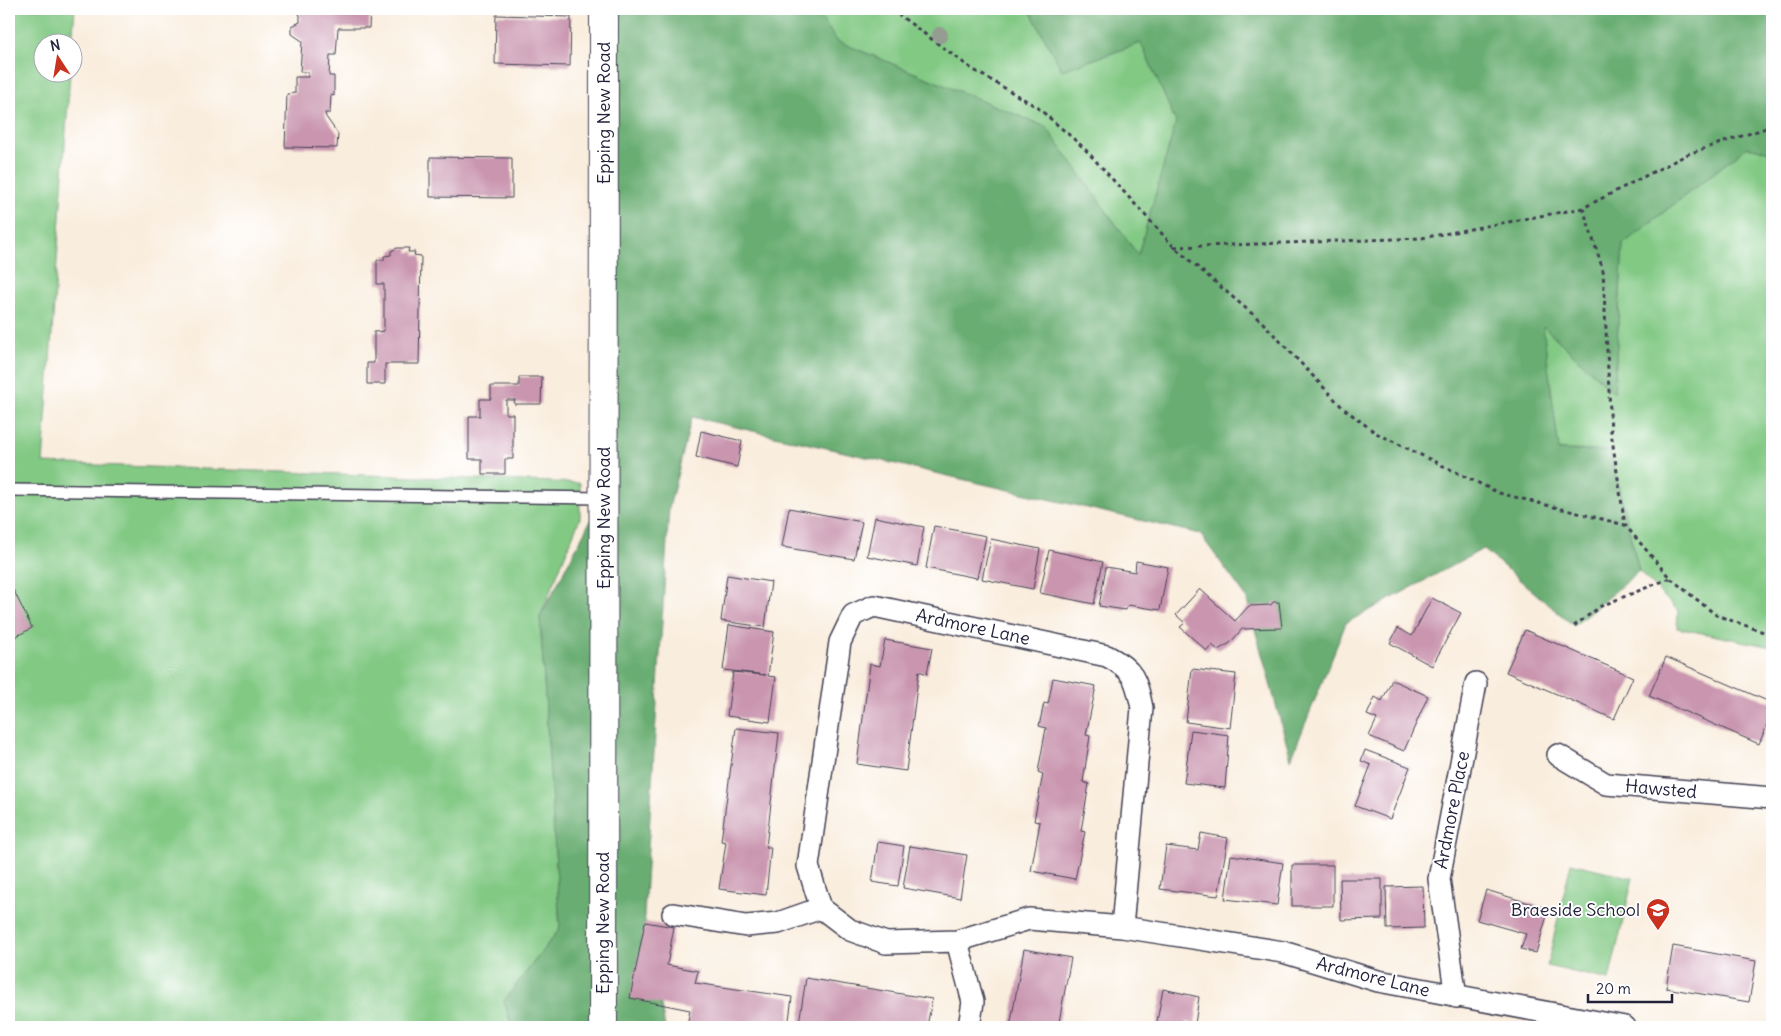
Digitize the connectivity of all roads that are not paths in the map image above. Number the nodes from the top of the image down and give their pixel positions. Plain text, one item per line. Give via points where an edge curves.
1 (604, 9) edge
2 (9, 490) edge
3 (604, 498) junction
4 (1476, 683) dead end
5 (1558, 755) dead end
6 (1772, 798) edge
7 (821, 908) junction
8 (673, 914) dead end
9 (1122, 927) junction
10 (957, 941) junction
11 (1456, 997) junction
12 (603, 1027) edge
13 (969, 1027) edge
14 (1625, 1027) edge

1 - 3 main road, Epping New Road
2 - 3 lane
3 - 12 main road, Epping New Road
4 - 11 street, Ardmore Place via 1439,879
5 - 6 street, Hawsted via 1606,784
7 - 8 street via 778,923 746,926
7 - 9 street, Ardmore Lane via 808,866 840,642 853,615 874,606 1107,656 1124,665 1137,681 1142,708
7 - 10 street, Ardmore Lane via 850,930 886,943
9 - 10 street, Ardmore Lane via 1029,919
9 - 11 street, Ardmore Lane via 1283,952 1378,981
10 - 13 street via 973,1002
11 - 14 street, Ardmore Lane

